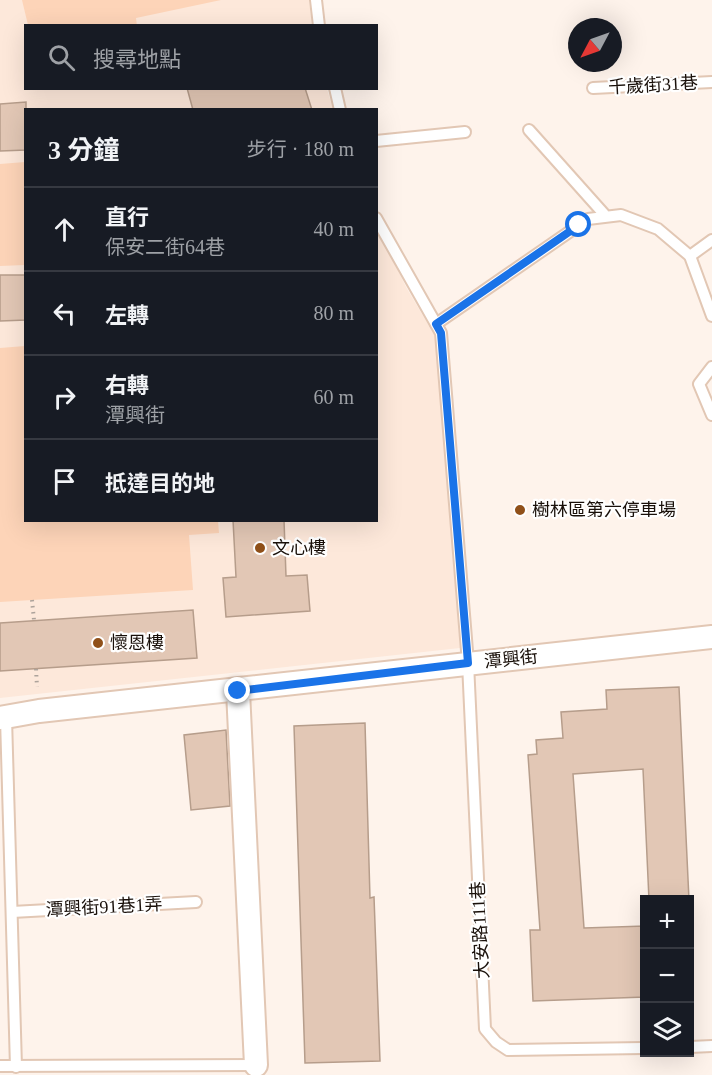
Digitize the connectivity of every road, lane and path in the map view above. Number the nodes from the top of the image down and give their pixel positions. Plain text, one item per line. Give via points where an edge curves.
1 (316, 0) edge
2 (319, 24) edge
3 (712, 82) edge
4 (593, 88) dead end
5 (335, 90) edge
6 (340, 108) edge
7 (529, 130) dead end
8 (465, 132) dead end
9 (378, 141) edge
10 (604, 214) junction
11 (378, 222) edge
12 (712, 240) edge
13 (690, 256) junction
14 (712, 316) edge
15 (436, 324) junction
16 (712, 368) edge
17 (712, 416) edge
18 (32, 600) dead end
19 (34, 620) dead end
20 (712, 637) edge
21 (468, 663) junction
22 (238, 691) junction
23 (3, 718) edge
24 (196, 902) dead end
25 (12, 912) junction
26 (712, 1046) edge
27 (640, 1047) edge
28 (694, 1047) edge
29 (256, 1065) joint
30 (0, 1066) edge
31 (16, 1067) junction

1 - 2 lane
3 - 4 lane, 千歲街31巷
5 - 6 lane
7 - 10 lane
8 - 9 lane
10 - 13 lane via 621,214 658,229
10 - 15 lane via 588,219
11 - 15 lane, 大安路111巷
12 - 13 lane
13 - 14 lane
15 - 21 lane, 大安路111巷 via 441,333
16 - 17 lane via 699,384
18 - 19 path
20 - 21 street, 潭興街
21 - 22 street, 潭興街
21 - 27 lane, 大安路111巷 via 485,1029 508,1050
22 - 23 street, 潭興街
22 - 29 street
23 - 25 lane
24 - 25 lane, 潭興街91巷1弄
25 - 31 lane
26 - 28 lane
29 - 31 lane
30 - 31 lane

